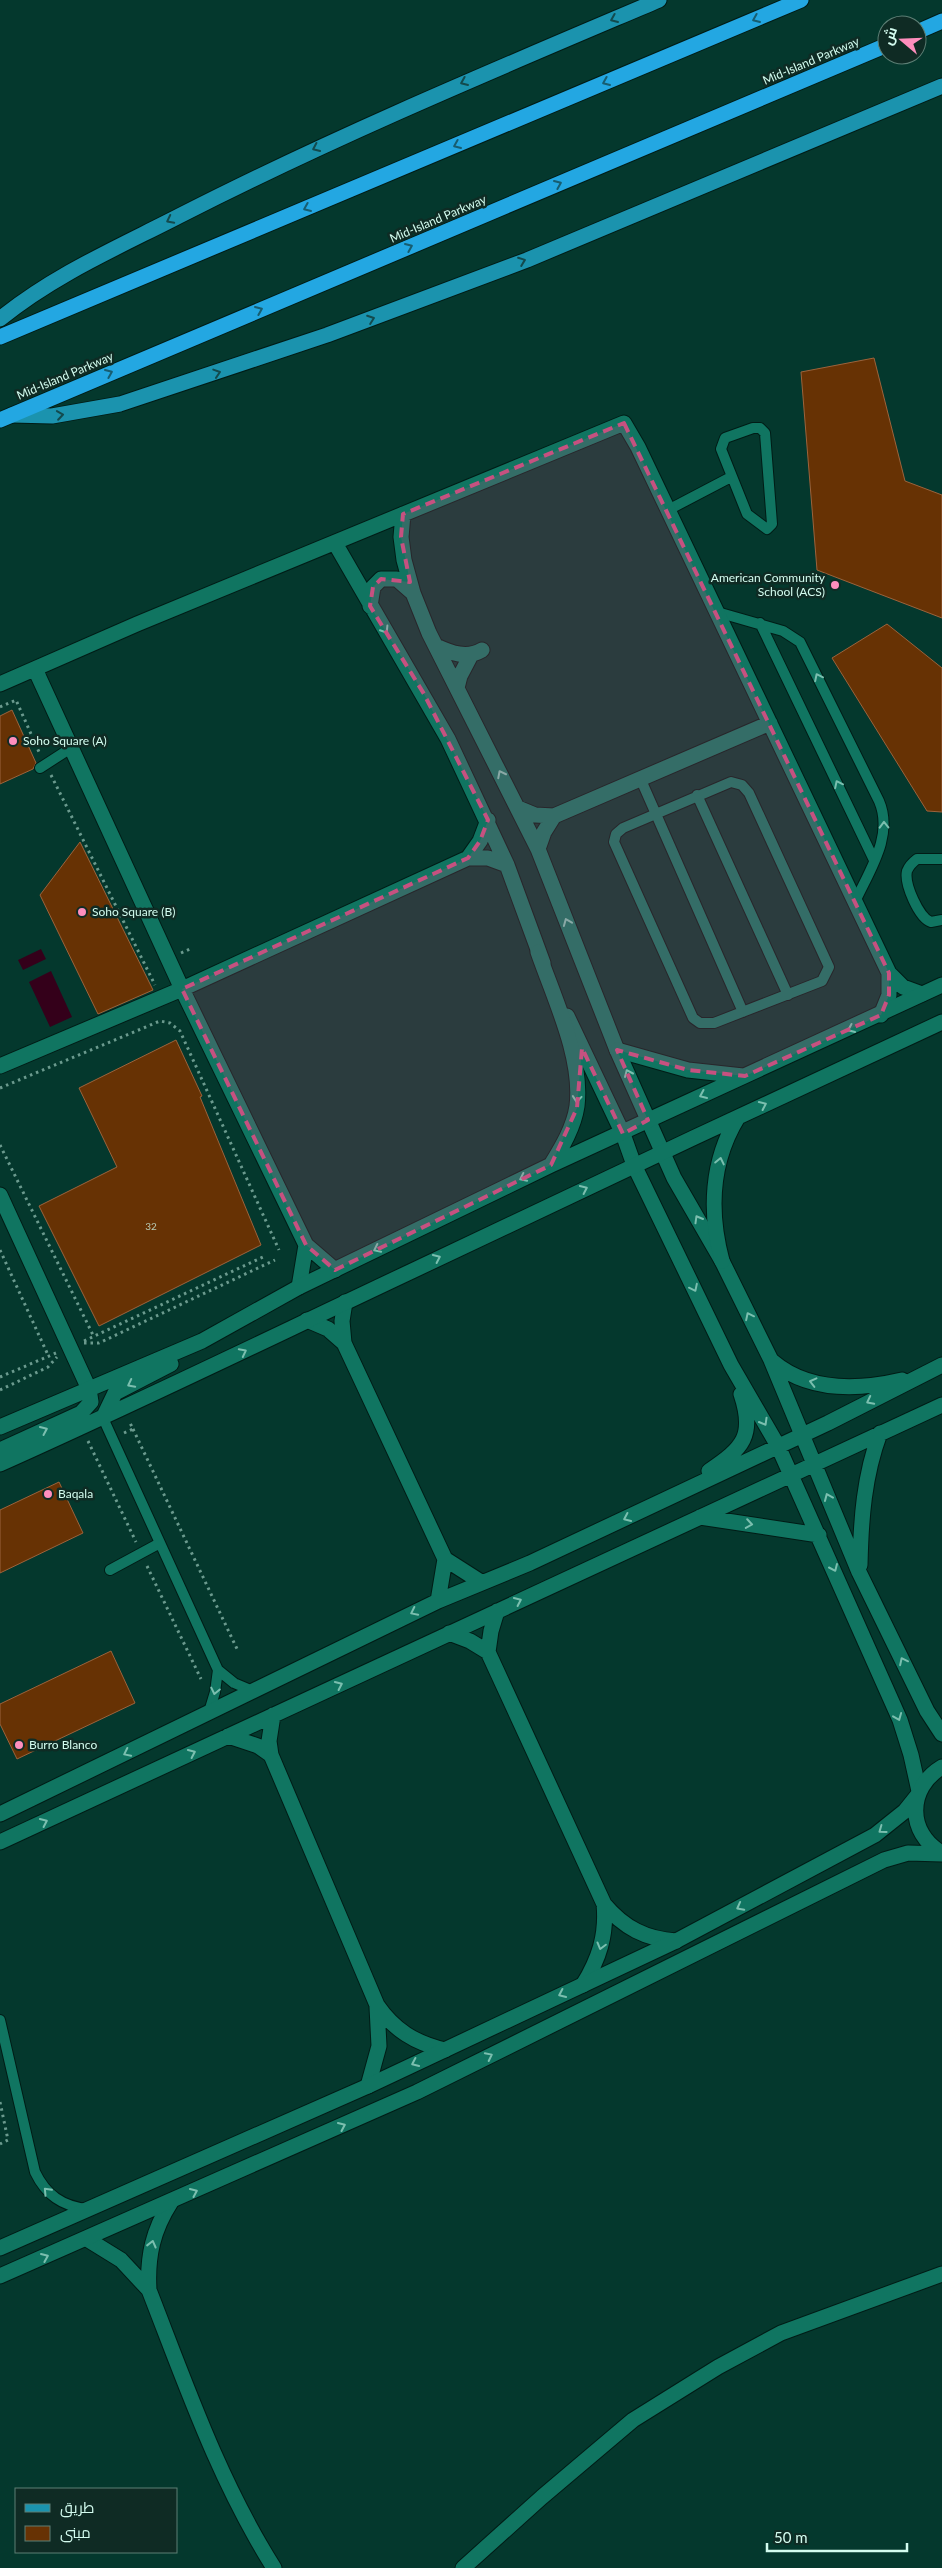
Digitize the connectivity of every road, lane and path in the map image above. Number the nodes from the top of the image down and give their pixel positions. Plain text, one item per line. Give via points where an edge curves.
1 (659, 0) edge
2 (801, 0) edge
3 (942, 21) edge
4 (927, 28) edge
5 (877, 49) edge
6 (942, 86) edge
7 (0, 319) edge
8 (0, 337) edge
9 (6, 417) edge
10 (731, 477) junction
11 (668, 510) junction
12 (403, 514) junction
13 (335, 543) junction
14 (413, 593) junction
15 (370, 606) junction
16 (717, 612) junction
17 (760, 623) junction
18 (436, 646) junction
19 (35, 669) junction
20 (0, 684) edge
21 (457, 688) junction
22 (0, 707) edge
23 (770, 723) junction
24 (71, 748) junction
25 (43, 766) junction
26 (640, 780) junction
27 (698, 795) junction
28 (518, 808) junction
29 (656, 814) junction
30 (554, 816) junction
31 (488, 820) junction
32 (538, 850) junction
33 (468, 858) junction
34 (942, 859) edge
35 (874, 860) junction
36 (507, 865) junction
37 (855, 902) junction
38 (942, 920) edge
39 (538, 952) junction
40 (889, 973) junction
41 (942, 985) edge
42 (182, 989) junction
43 (159, 992) dead end
44 (788, 994) junction
45 (922, 994) junction
46 (743, 1012) junction
47 (881, 1015) junction
48 (942, 1022) edge
49 (617, 1050) junction
50 (0, 1066) edge
51 (745, 1076) junction
52 (0, 1088) edge
53 (738, 1117) junction
54 (648, 1120) junction
55 (622, 1134) junction
56 (0, 1145) edge
57 (663, 1153) junction
58 (551, 1165) junction
59 (634, 1165) junction
60 (0, 1196) edge
61 (306, 1246) junction
62 (0, 1250) edge
63 (279, 1250) dead end
64 (265, 1256) dead end
65 (275, 1260) dead end
66 (722, 1261) junction
67 (335, 1270) junction
68 (299, 1287) junction
69 (345, 1302) junction
70 (307, 1320) junction
71 (94, 1337) junction
72 (202, 1341) junction
73 (344, 1343) junction
74 (48, 1355) junction
75 (771, 1360) junction
76 (731, 1364) junction
77 (936, 1368) edge
78 (0, 1378) edge
79 (90, 1389) junction
80 (0, 1390) edge
81 (942, 1405) edge
82 (103, 1418) junction
83 (0, 1427) edge
84 (133, 1429) dead end
85 (802, 1434) junction
86 (880, 1434) junction
87 (778, 1446) junction
88 (0, 1450) edge
89 (814, 1463) junction
90 (0, 1464) edge
91 (791, 1474) junction
92 (671, 1497) junction
93 (700, 1516) junction
94 (819, 1535) junction
95 (160, 1543) junction
96 (445, 1559) junction
97 (110, 1570) dead end
98 (859, 1572) junction
99 (481, 1582) junction
100 (438, 1601) junction
101 (497, 1611) junction
102 (449, 1633) junction
103 (238, 1651) dead end
104 (488, 1652) junction
105 (218, 1670) junction
106 (253, 1691) junction
107 (209, 1712) junction
108 (273, 1715) junction
109 (942, 1734) edge
110 (228, 1736) junction
111 (271, 1754) junction
112 (942, 1767) edge
113 (918, 1793) junction
114 (0, 1814) edge
115 (0, 1842) edge
116 (942, 1854) edge
117 (604, 1904) junction
118 (676, 1941) junction
119 (582, 1985) junction
120 (377, 2005) junction
121 (0, 2020) edge
122 (445, 2050) junction
123 (368, 2086) junction
124 (0, 2102) edge
125 (0, 2144) edge
126 (171, 2202) junction
127 (90, 2209) junction
128 (87, 2239) junction
129 (0, 2248) edge
130 (942, 2274) edge
131 (0, 2276) edge
132 (149, 2290) junction
133 (274, 2568) edge
134 (463, 2568) edge

1 -> 7 main road via 432,96 257,177 65,274
2 -> 8 highway
3 - 4 highway
9 -> 5 highway, Mid-Island Parkway
9 -> 6 main road via 52,416 120,404 327,335 527,260
10 - 10 lane via 722,449 723,442 729,436 760,428 765,433 770,528 765,528 747,514
10 - 11 lane
11 - 12 street via 624,423
11 - 16 street
12 - 13 street
12 - 14 street via 402,545
13 - 15 street
13 - 19 street
14 - 15 street via 397,578 381,578 373,587
14 - 18 street
15 -> 31 street via 424,694
16 - 17 lane
16 - 23 street
35 -> 17 lane
35 -> 17 lane via 885,828 879,801 800,642 790,634
18 - 21 street
18 - 21 street via 458,654 476,652 460,676
19 - 20 street
19 - 24 street
28 -> 21 street
22 - 25 path via 16,700
23 - 26 street
23 - 37 street
24 - 25 lane
24 - 42 street
25 - 43 path
26 - 29 lane
26 - 30 street
27 - 29 lane
27 - 44 lane
27 - 44 lane via 731,782 746,788 826,957 829,968 822,981
28 - 30 street via 535,815
28 - 32 street
29 - 46 lane
29 - 46 lane via 619,830 614,846 693,1018 700,1024 710,1024
30 - 32 street
31 - 33 street via 480,841
31 - 36 street
49 -> 32 street
33 - 36 street via 488,858
33 - 42 street
34 - 38 lane via 917,859 910,866 907,877 920,915 931,922
35 - 37 lane
36 - 39 street
37 - 40 street
39 - 55 street
39 -> 58 street via 577,1066 577,1108 571,1128
40 - 45 street via 903,987
40 - 47 street via 889,995
41 - 45 street
42 - 50 street
42 - 61 street
44 - 46 lane
45 - 47 street
47 -> 51 street
53 -> 48 street
49 - 51 street via 688,1070
54 -> 49 street
51 -> 54 street
52 - 63 path via 160,1021 170,1023 180,1031
53 - 57 street
66 -> 53 street via 714,1225 715,1187 725,1142
54 - 55 street
54 - 57 street
55 - 58 street
55 - 59 street
56 - 71 path
57 - 59 street
66 -> 57 street
58 -> 67 street
69 -> 59 street
59 -> 76 street
60 - 79 street
61 - 67 street
61 - 68 street
62 - 74 path
64 - 71 path
65 - 71 path via 99,1343 79,1344
75 -> 66 street
67 - 68 street
68 - 72 street
69 - 70 street
69 - 73 street via 342,1321
70 - 73 street via 328,1329
82 -> 70 street
72 - 79 street
72 -> 82 street via 184,1356 115,1393
73 - 96 street
74 - 78 path
74 - 80 path via 61,1352 48,1367
77 -> 75 street via 887,1383 844,1387 793,1376
75 - 85 street
76 -> 87 street
76 - 92 street via 746,1411 745,1435 733,1454
77 -> 85 street
79 - 83 street
88 -> 79 street via 81,1413 91,1402
81 - 86 street
82 - 90 street
82 - 95 lane
84 - 103 path
85 - 87 street
85 - 89 street
86 - 89 street
86 - 98 street via 864,1492
87 - 91 street
87 - 92 street
89 - 91 street
98 -> 89 street
91 - 93 street
91 - 94 street
92 -> 99 street via 530,1563
93 -> 94 street
101 -> 93 street
94 -> 113 street via 900,1720
95 - 97 lane
95 - 105 lane
96 - 99 street
96 - 100 street
109 -> 98 street via 927,1711
99 - 100 street
100 -> 106 street
101 - 102 street
101 - 104 street
102 - 104 street
108 -> 102 street
104 - 117 street
105 - 106 lane via 234,1684
105 -> 107 lane
106 - 107 street
107 -> 114 street
108 - 110 street
108 - 111 street
110 - 111 street
115 -> 110 street
111 - 120 street
112 - 113 street via 932,1773
113 - 116 street via 915,1813 919,1830
113 -> 118 street via 898,1817 875,1835
126 -> 116 street via 417,2092 884,1860 908,1853
117 - 118 street via 636,1932
117 -> 119 street via 602,1946
118 - 119 street
119 -> 122 street
120 - 122 street via 394,2027 406,2035
120 - 123 street via 379,2046
127 -> 121 lane via 76,2208 55,2199 35,2172
122 -> 123 street
123 - 127 street
124 - 125 path via 8,2140
126 - 128 street
132 -> 126 street via 151,2244
127 - 129 street
131 -> 128 street
128 - 132 street via 121,2260
130 - 134 street via 781,2333 718,2367 633,2420
132 - 133 street via 215,2458

